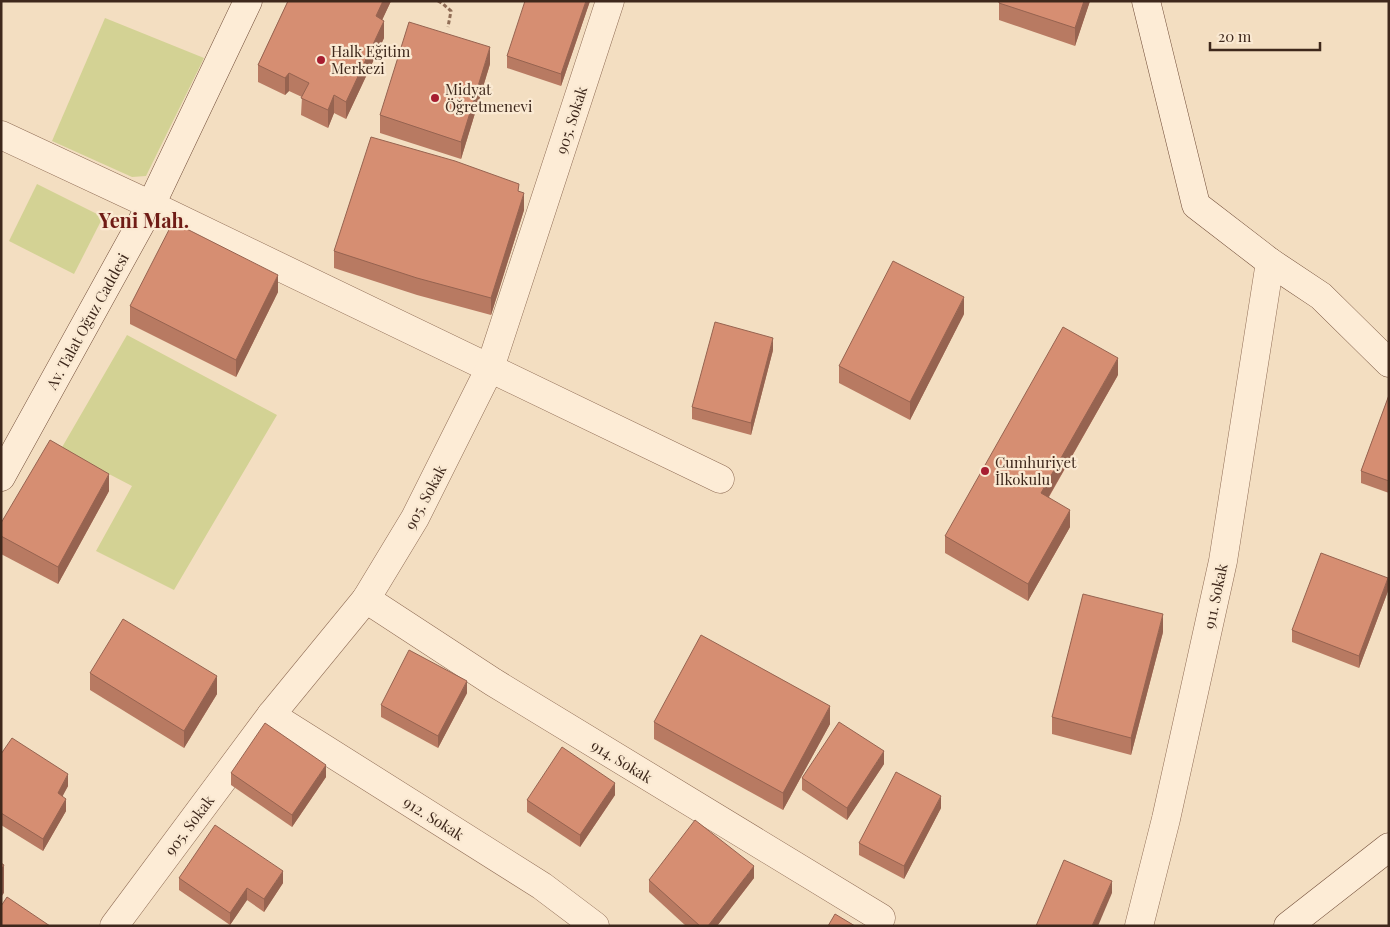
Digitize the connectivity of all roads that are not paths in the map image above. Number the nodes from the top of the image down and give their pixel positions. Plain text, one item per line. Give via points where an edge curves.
1 (248, 1) edge
2 (610, 1) edge
3 (1146, 1) edge
4 (1, 135) edge
5 (151, 204) junction
6 (1270, 262) junction
7 (1389, 363) edge
8 (490, 368) junction
9 (1, 477) edge
10 (720, 479) dead end
11 (366, 599) junction
12 (271, 715) junction
13 (1389, 847) edge
14 (881, 918) dead end
15 (114, 926) edge
16 (596, 926) edge
17 (1138, 926) edge
18 (1288, 926) edge

1 - 5 street, Av. Talat Oğuz Caddesi
2 - 8 street, 905. Sokak
3 - 6 street via 1196,205
4 - 5 street
5 - 8 street
5 - 9 street, Av. Talat Oğuz Caddesi
6 - 7 street via 1321,296
6 - 17 street, 911. Sokak via 1223,562 1166,819
8 - 10 street
8 - 11 street, 905. Sokak via 415,518
11 - 12 street, 905. Sokak
11 - 14 street, 914. Sokak via 493,682
12 - 15 street, 905. Sokak
12 - 16 street, 912. Sokak via 542,886
13 - 18 street

